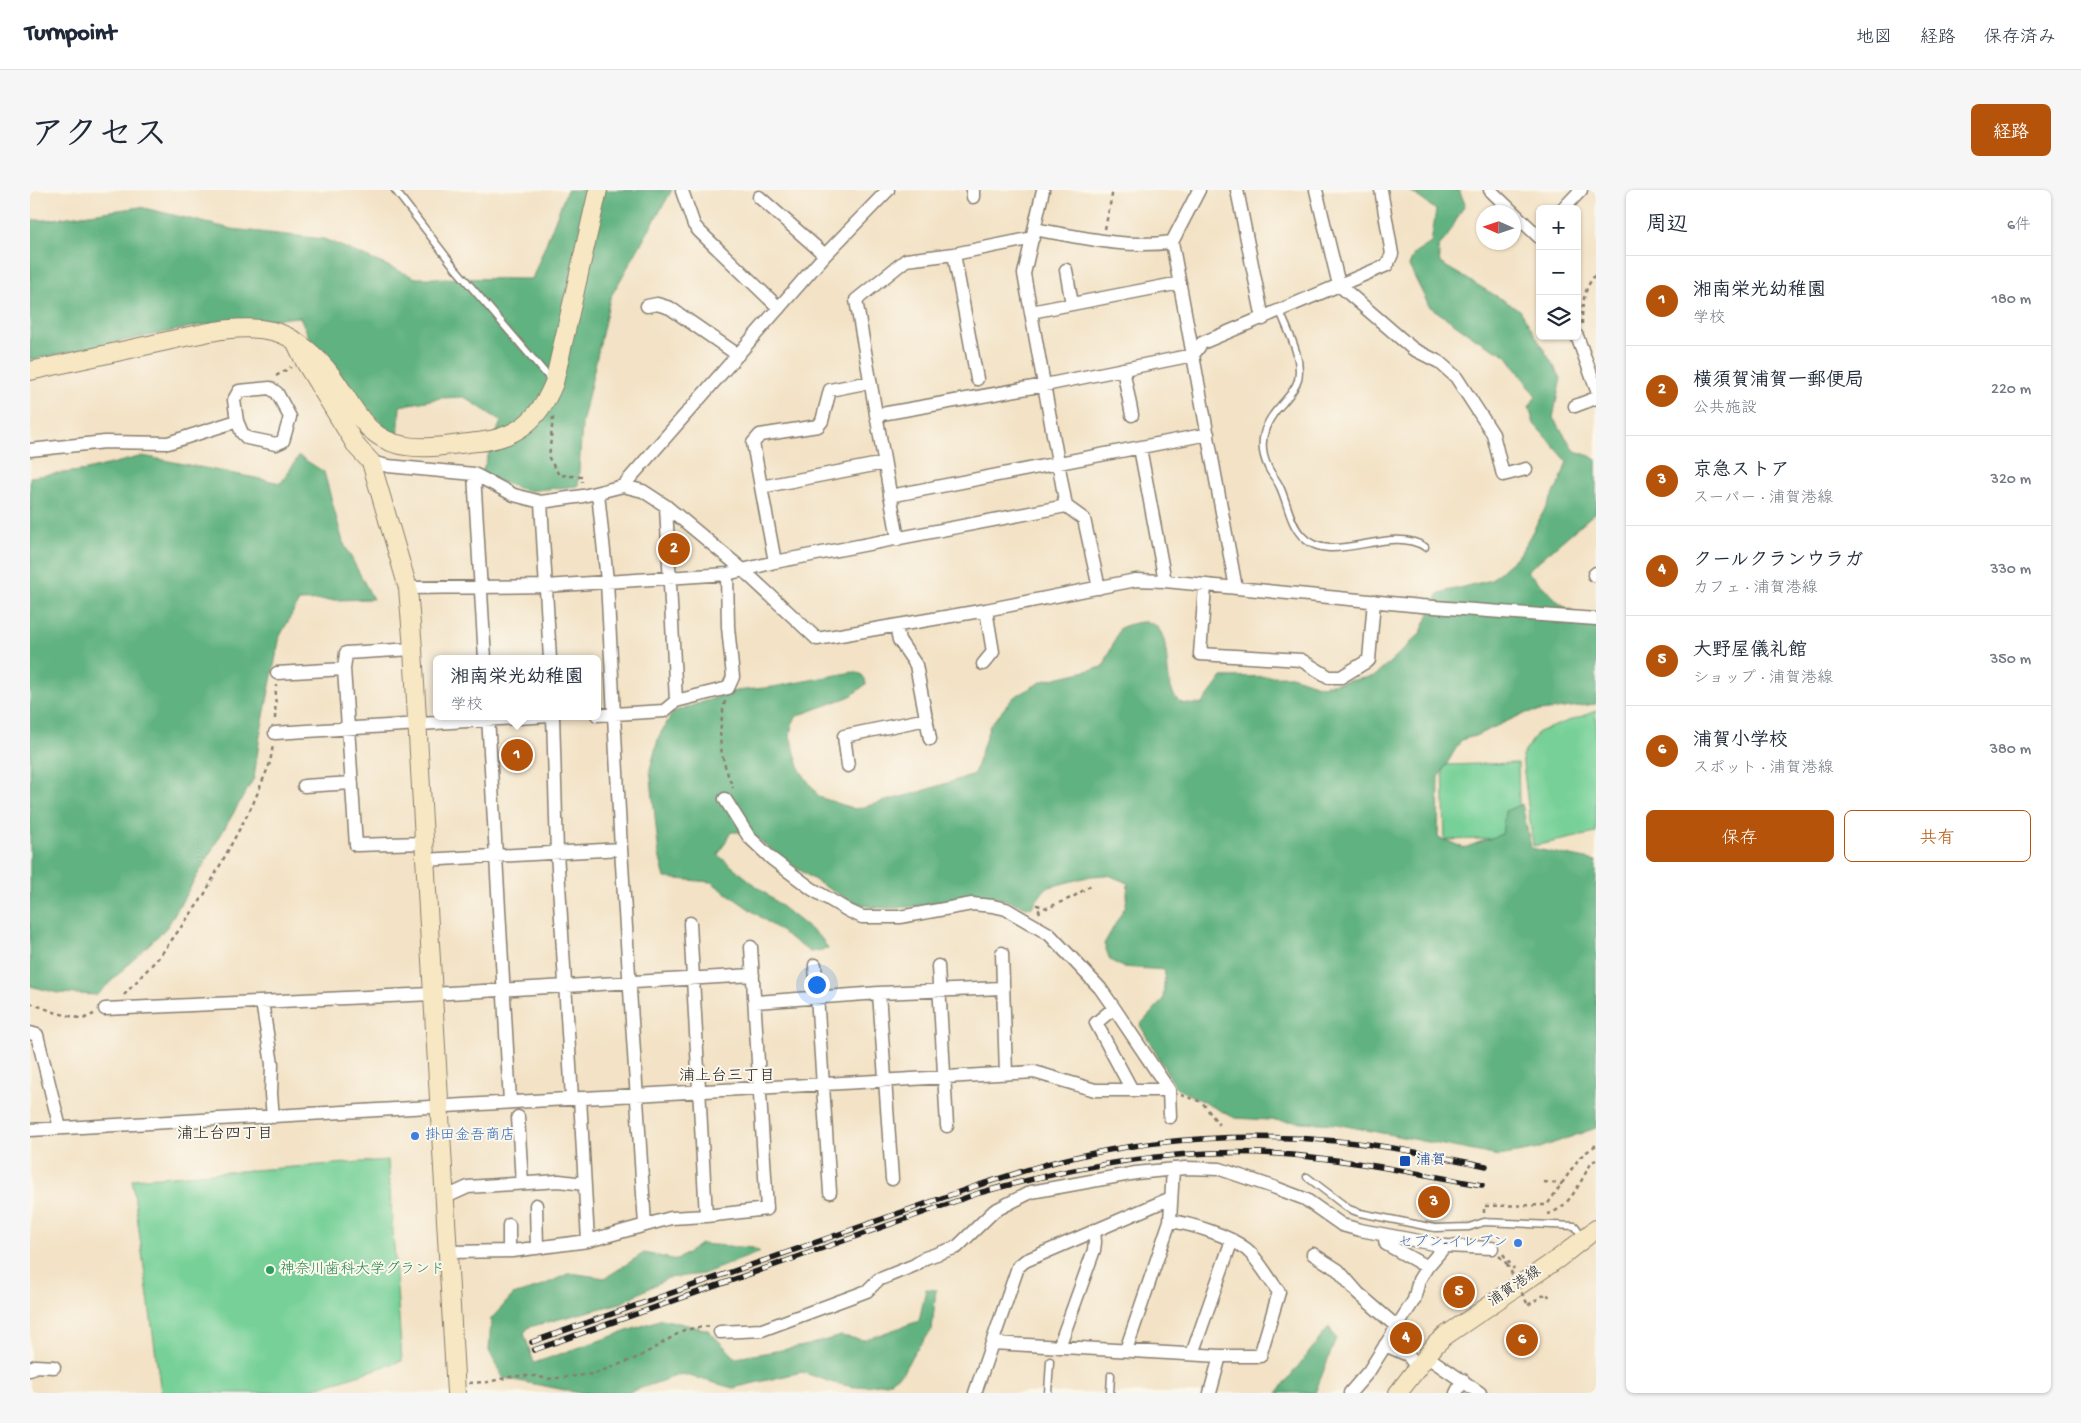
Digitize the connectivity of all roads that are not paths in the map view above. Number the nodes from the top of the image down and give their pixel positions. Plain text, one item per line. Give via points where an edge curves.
1 (395, 190) edge
2 (598, 190) edge
3 (888, 190) edge
4 (1043, 190) edge
5 (1199, 190) edge
6 (1237, 190) edge
7 (1316, 190) edge
8 (1381, 190) edge
9 (1581, 190) edge
10 (682, 191) edge
11 (1497, 192) edge
12 (758, 197) dead end
13 (1567, 205) edge
14 (1536, 232) edge
15 (1033, 234) junction
16 (1172, 242) junction
17 (954, 254) junction
18 (825, 255) junction
19 (1066, 270) dead end
20 (1180, 283) junction
21 (1338, 285) junction
22 (1072, 304) junction
23 (647, 306) dead end
24 (779, 308) junction
25 (1280, 311) junction
26 (1031, 312) junction
27 (1263, 319) junction
28 (1578, 340) edge
29 (295, 341) junction
30 (738, 355) junction
31 (1193, 355) junction
32 (30, 370) edge
33 (1123, 370) junction
34 (976, 379) dead end
35 (870, 382) junction
36 (554, 384) junction
37 (1044, 385) junction
38 (1596, 388) edge
39 (1596, 398) edge
40 (1575, 406) dead end
41 (1132, 414) dead end
42 (876, 415) junction
43 (237, 421) junction
44 (1208, 434) junction
45 (1140, 448) junction
46 (30, 450) edge
47 (371, 462) junction
48 (884, 463) junction
49 (1059, 464) junction
50 (1526, 469) dead end
51 (474, 474) junction
52 (624, 486) junction
53 (761, 487) junction
54 (598, 493) junction
55 (890, 496) junction
56 (541, 502) junction
57 (666, 506) junction
58 (1066, 506) junction
59 (898, 539) junction
60 (1424, 547) dead end
61 (775, 562) junction
62 (742, 569) junction
63 (727, 574) junction
64 (670, 578) junction
65 (608, 581) junction
66 (1166, 581) junction
67 (546, 586) junction
68 (1205, 586) junction
69 (481, 587) junction
70 (408, 588) junction
71 (1099, 588) junction
72 (1236, 588) junction
73 (1374, 601) junction
74 (986, 610) junction
75 (1596, 619) edge
76 (896, 626) junction
77 (413, 649) junction
78 (485, 655) edge
79 (550, 655) edge
80 (983, 664) dead end
81 (344, 669) junction
82 (276, 674) road end
83 (676, 701) junction
84 (614, 714) junction
85 (601, 715) edge
86 (927, 719) junction
87 (464, 720) edge
88 (488, 720) edge
89 (553, 720) edge
90 (417, 724) junction
91 (350, 728) junction
92 (275, 733) road end
93 (930, 739) dead end
94 (848, 766) dead end
95 (352, 783) junction
96 (304, 786) dead end
97 (725, 799) road end
98 (621, 849) junction
99 (424, 851) junction
100 (557, 852) junction
101 (496, 856) junction
102 (690, 923) dead end
103 (751, 947) dead end
104 (1002, 953) dead end
105 (815, 965) dead end
106 (938, 966) dead end
107 (753, 975) junction
108 (693, 979) junction
109 (629, 983) junction
110 (565, 986) junction
111 (1002, 988) junction
112 (504, 990) junction
113 (940, 991) junction
114 (879, 993) junction
115 (432, 994) junction
116 (817, 998) junction
117 (262, 1002) junction
118 (755, 1002) junction
119 (1114, 1008) junction
120 (105, 1009) road end
121 (30, 1033) edge
122 (1006, 1074) junction
123 (945, 1076) junction
124 (885, 1080) junction
125 (822, 1084) junction
126 (760, 1087) junction
127 (1132, 1090) junction
128 (1169, 1090) junction
129 (699, 1091) junction
130 (636, 1095) junction
131 (576, 1098) junction
132 (510, 1102) junction
133 (439, 1106) junction
134 (274, 1117) junction
135 (518, 1117) dead end
136 (1170, 1117) dead end
137 (947, 1126) dead end
138 (60, 1128) junction
139 (30, 1130) edge
140 (1173, 1169) junction
141 (1307, 1178) dead end
142 (892, 1179) dead end
143 (522, 1183) junction
144 (584, 1184) junction
145 (830, 1192) dead end
146 (446, 1197) junction
147 (1171, 1198) junction
148 (536, 1205) dead end
149 (706, 1216) junction
150 (1170, 1221) junction
151 (509, 1225) dead end
152 (645, 1225) junction
153 (1094, 1230) junction
154 (1590, 1233) edge
155 (1384, 1235) junction
156 (1232, 1240) junction
157 (588, 1241) junction
158 (1445, 1246) junction
159 (537, 1248) junction
160 (1492, 1248) road end
161 (509, 1251) junction
162 (448, 1252) junction
163 (1312, 1254) dead end
164 (1427, 1267) junction
165 (1396, 1326) junction
166 (720, 1332) road end
167 (992, 1343) junction
168 (1385, 1345) junction
169 (1059, 1347) junction
170 (1126, 1350) junction
171 (1192, 1354) junction
172 (1220, 1356) junction
173 (1050, 1361) dead end
174 (1421, 1362) junction
175 (54, 1367) dead end
176 (30, 1370) edge
177 (1112, 1375) dead end
178 (1464, 1380) junction
179 (456, 1389) edge
180 (975, 1393) edge
181 (1048, 1393) edge
182 (1110, 1393) edge
183 (1210, 1393) edge
184 (1350, 1393) edge
185 (1398, 1393) edge
186 (1456, 1393) edge
187 (1480, 1393) edge

1 - 36 lane via 455,268
2 - 36 street
3 - 18 street
4 - 15 street
5 - 16 street
6 - 27 street
7 - 21 street
8 - 21 street via 1392,254 1387,265
9 - 13 street
10 - 24 street via 699,231
11 - 14 street
12 - 18 street
15 - 16 street via 1152,246
15 - 17 street
15 - 26 street via 1024,274
16 - 20 street
17 - 34 street
17 - 35 street via 906,260 856,300
18 - 24 street
19 - 22 street
20 - 22 street
20 - 31 street
21 - 25 street
21 - 50 street via 1413,349 1439,362 1456,377 1493,434 1503,475
22 - 26 street
23 - 30 street via 654,304 670,308
24 - 30 street
25 - 27 street
25 - 60 lane via 1296,350 1299,371 1294,389 1275,412 1263,434 1262,453 1299,533 1305,540 1328,548 1405,540
26 - 37 street
27 - 31 street via 1202,343
28 - 38 street
29 - 32 street via 274,331 239,328
29 - 36 street via 332,376 366,426 385,439 404,446 423,448 509,435 537,414
29 - 47 street via 304,362 357,447
30 - 52 street
31 - 33 street
31 - 44 street
33 - 37 street
33 - 41 street
35 - 42 street
35 - 53 street via 830,390 818,426 756,437 753,446
37 - 42 street
37 - 49 street
39 - 40 street
42 - 48 street
43 - 43 street via 247,438 276,444 283,441 290,417 277,393 270,388 239,391 234,400
43 - 46 street via 168,443 105,442
44 - 45 street
44 - 72 street
45 - 49 street
45 - 66 street
47 - 51 street
47 - 70 street
48 - 53 street
48 - 55 street
49 - 55 street
49 - 58 street
51 - 56 street via 514,495
51 - 69 street
52 - 54 street
52 - 57 street via 643,491
53 - 61 street
54 - 56 street
54 - 65 street
55 - 59 street
56 - 67 street
57 - 62 street
57 - 64 street
58 - 59 street
58 - 71 street via 1084,519
59 - 61 street
61 - 62 street
62 - 63 street
62 - 76 street via 817,639
63 - 64 street
63 - 83 street via 733,677 728,688
64 - 65 street
64 - 83 street
65 - 67 street
65 - 84 street
66 - 68 street
66 - 71 street via 1136,580
67 - 69 street
67 - 79 street
68 - 72 street
68 - 73 street via 1200,654 1301,660 1329,678 1341,677 1369,660
69 - 70 street
69 - 78 street
70 - 77 street
71 - 74 street
72 - 73 street
73 - 75 street
74 - 76 street
74 - 80 street via 993,652
76 - 86 street via 899,640 916,665
77 - 81 street via 346,653
77 - 90 street
81 - 82 street
81 - 91 street
83 - 84 street via 664,711
84 - 85 street
84 - 98 street
86 - 93 street
86 - 94 street via 844,736
87 - 90 street
88 - 101 street
89 - 100 street
90 - 91 street
90 - 99 street
91 - 92 street
91 - 95 street
95 - 96 street
95 - 99 street via 356,845
97 - 119 street via 749,838 772,859 831,901 856,914 870,917 900,917 972,904 1006,909 1044,931 1100,988
98 - 100 street
98 - 109 street
99 - 101 street
99 - 115 street
100 - 101 street
100 - 110 street
101 - 112 street
102 - 108 street
103 - 107 street
104 - 111 street
105 - 116 street
106 - 113 street
107 - 108 street
107 - 118 street
108 - 109 street
108 - 129 street
109 - 110 street
109 - 130 street
110 - 112 street
110 - 131 street
111 - 113 street
111 - 122 street
112 - 115 street
112 - 132 street
113 - 114 street
113 - 123 street
114 - 116 street
114 - 124 street
115 - 117 street
115 - 133 street
116 - 118 street
116 - 125 street
117 - 120 street
117 - 134 street via 272,1064
118 - 126 street
119 - 127 street via 1096,1023
119 - 128 street
121 - 138 street via 37,1035
122 - 123 street
122 - 127 street via 1034,1072 1095,1090
123 - 124 street
123 - 137 street
124 - 125 street
124 - 142 street
125 - 126 street
125 - 145 street
126 - 129 street
126 - 149 street via 767,1209
127 - 128 street
128 - 136 street
129 - 130 street
129 - 149 street
130 - 131 street
130 - 152 street
131 - 132 street
131 - 144 street
132 - 133 street
133 - 134 street
133 - 146 street
134 - 138 street
135 - 143 street
138 - 139 street
140 - 147 street
140 - 155 street via 1220,1168 1305,1199 1342,1225
140 - 166 street via 1031,1192 994,1211 957,1247 924,1258 878,1280 867,1291 762,1330
141 - 154 lane via 1349,1209 1436,1228 1469,1227 1484,1222 1575,1226
143 - 144 street via 559,1181
143 - 146 street via 468,1186
144 - 157 street
146 - 162 street
147 - 150 street
147 - 153 street
148 - 159 street
149 - 152 street via 671,1218
150 - 156 street
150 - 170 street
151 - 161 street
152 - 157 street
153 - 167 street via 1025,1260 1018,1268
153 - 169 street via 1094,1250
154 - 174 street, 浦賀港線 via 1445,1336
155 - 158 street
155 - 164 street via 1386,1244
156 - 171 street
156 - 172 street via 1248,1249 1279,1292 1260,1356
157 - 159 street
158 - 160 street
158 - 164 street
159 - 161 street
161 - 162 street
162 - 179 street
163 - 165 street via 1338,1270 1358,1293
164 - 165 street via 1419,1280 1414,1300
165 - 168 street
167 - 169 street
167 - 180 street
168 - 174 street
168 - 184 street
169 - 170 street
170 - 171 street
171 - 172 street
172 - 183 street
173 - 181 lane
174 - 178 street
174 - 185 street, 浦賀港線
175 - 176 street via 35,1366
177 - 182 lane
178 - 186 street
178 - 187 street

